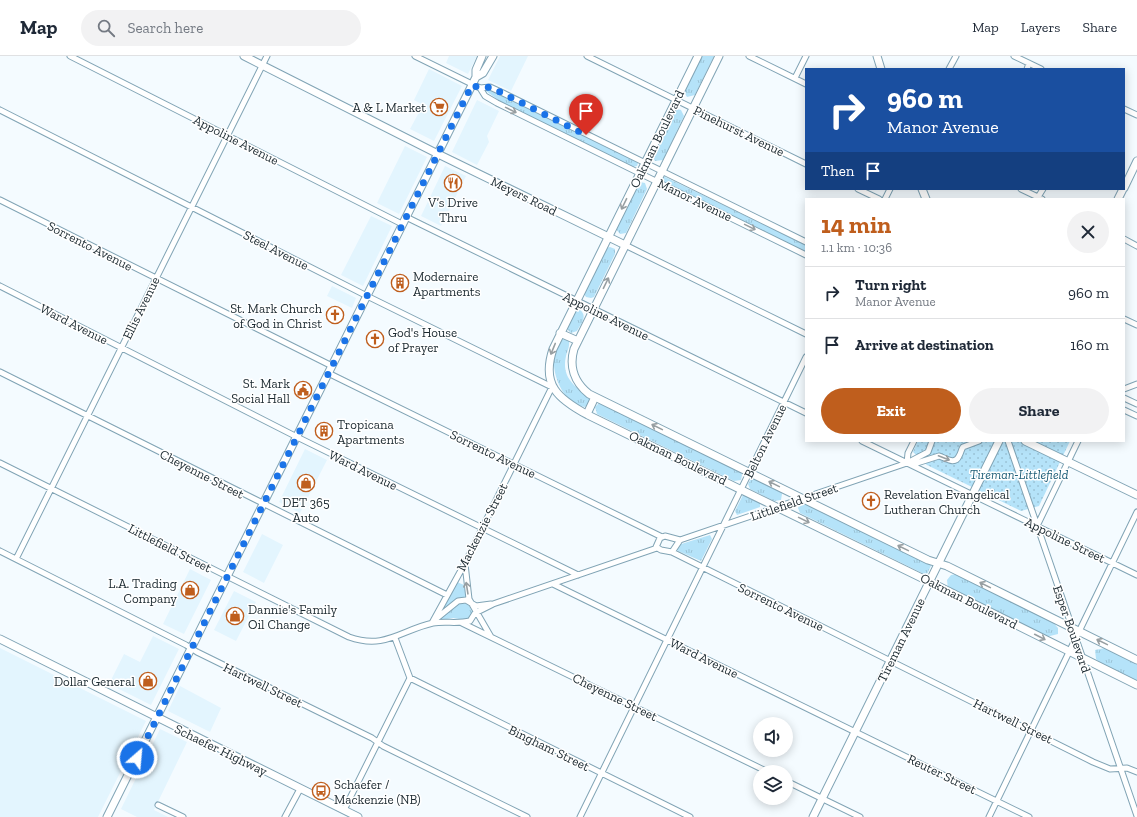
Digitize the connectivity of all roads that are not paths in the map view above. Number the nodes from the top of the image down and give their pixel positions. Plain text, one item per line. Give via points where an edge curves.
1 (70, 56) edge
2 (244, 56) edge
3 (267, 56) edge
4 (415, 56) edge
5 (482, 56) edge
6 (493, 56) edge
7 (587, 56) edge
8 (698, 56) edge
9 (719, 56) edge
10 (749, 56) edge
11 (806, 56) edge
12 (877, 56) edge
13 (956, 56) edge
14 (1014, 56) edge
15 (1029, 63) junction
16 (262, 65) junction
17 (881, 68) edge
18 (950, 68) edge
19 (1027, 68) edge
20 (1039, 68) edge
21 (476, 77) junction
22 (795, 78) junction
23 (805, 83) edge
24 (472, 85) junction
25 (480, 88) junction
26 (676, 100) junction
27 (693, 108) junction
28 (1125, 109) edge
29 (0, 110) edge
30 (1137, 115) edge
31 (227, 136) junction
32 (438, 154) junction
33 (1137, 162) edge
34 (644, 163) junction
35 (805, 164) edge
36 (662, 172) junction
37 (639, 173) junction
38 (657, 182) junction
39 (1125, 186) edge
40 (860, 190) edge
41 (1023, 190) edge
42 (876, 198) edge
43 (1040, 198) edge
44 (0, 200) edge
45 (191, 206) junction
46 (406, 217) junction
47 (402, 224) junction
48 (608, 237) junction
49 (1125, 240) edge
50 (805, 242) edge
51 (625, 245) junction
52 (1137, 246) edge
53 (805, 255) edge
54 (156, 279) junction
55 (0, 286) edge
56 (367, 296) junction
57 (576, 301) junction
58 (593, 310) junction
59 (1125, 319) edge
60 (1137, 325) edge
61 (560, 333) junction
62 (805, 334) edge
63 (578, 341) junction
64 (122, 347) junction
65 (805, 359) edge
66 (330, 369) junction
67 (0, 372) edge
68 (1137, 384) edge
69 (552, 387) junction
70 (1125, 389) edge
71 (595, 397) junction
72 (1125, 398) edge
73 (784, 402) junction
74 (1137, 404) edge
75 (1125, 410) edge
76 (805, 412) edge
77 (587, 414) junction
78 (87, 416) junction
79 (1137, 416) edge
80 (297, 437) junction
81 (864, 442) edge
82 (914, 442) edge
83 (932, 442) edge
84 (976, 442) edge
85 (998, 442) edge
86 (1008, 442) edge
87 (1027, 442) edge
88 (1078, 442) edge
89 (1068, 462) junction
90 (0, 463) edge
91 (907, 463) junction
92 (514, 464) junction
93 (750, 472) junction
94 (51, 489) junction
95 (742, 489) junction
96 (972, 495) junction
97 (1137, 495) edge
98 (804, 499) junction
99 (263, 505) junction
100 (778, 507) junction
101 (1137, 512) edge
102 (724, 526) junction
103 (1037, 526) junction
104 (482, 529) junction
105 (660, 535) junction
106 (680, 540) junction
107 (657, 548) junction
108 (0, 551) edge
109 (672, 552) junction
110 (16, 559) junction
111 (465, 563) junction
112 (939, 563) junction
113 (1112, 563) junction
114 (703, 568) junction
115 (1137, 575) edge
116 (578, 576) junction
117 (227, 577) junction
118 (930, 582) junction
119 (554, 584) junction
120 (447, 595) junction
121 (493, 604) junction
122 (472, 605) junction
123 (475, 612) junction
124 (432, 623) junction
125 (461, 623) junction
126 (1071, 628) junction
127 (1080, 632) junction
128 (491, 637) junction
129 (395, 638) junction
130 (0, 639) edge
131 (668, 640) junction
132 (1075, 640) junction
133 (192, 648) junction
134 (1069, 652) junction
135 (1081, 658) junction
136 (1137, 660) edge
137 (891, 661) junction
138 (410, 678) junction
139 (1137, 685) edge
140 (635, 707) junction
141 (157, 718) junction
142 (1031, 730) junction
143 (855, 732) junction
144 (378, 742) junction
145 (754, 765) edge
146 (1120, 768) junction
147 (1137, 772) edge
148 (602, 774) junction
149 (793, 784) edge
150 (300, 789) junction
151 (822, 798) junction
152 (997, 801) junction
153 (158, 805) dead end
154 (344, 810) junction
155 (1137, 816) edge
156 (107, 817) edge
157 (183, 817) edge
158 (285, 817) edge
159 (358, 817) edge
160 (527, 817) edge
161 (580, 817) edge
162 (690, 817) edge
163 (813, 817) edge
164 (860, 817) edge
165 (989, 817) edge
166 (1029, 817) edge

1 - 31 street, Appoline Avenue
2 - 16 street, Meyers Road
3 - 16 street, Ellis Avenue
4 - 24 street, Manor Avenue
5 - 21 street
6 - 21 street via 483,73
7 - 26 street, Pinehurst Avenue
8 - 26 street, Oakman Boulevard
9 - 27 street, Oakman Boulevard
10 - 22 street
11 - 22 street
12 - 17 street
13 - 18 street
14 - 15 street
15 - 19 street
15 - 20 street
16 - 31 street, Ellis Avenue
16 - 32 street, Meyers Road
21 - 24 street
22 - 23 street
24 - 25 street, Manor Avenue
24 - 32 street
25 - 34 street, Manor Avenue via 490,87
25 -> 37 street, Manor Avenue via 485,96 498,103
26 - 27 street, Pinehurst Avenue
26 - 34 street, Oakman Boulevard
27 - 35 street, Pinehurst Avenue
27 - 36 street, Oakman Boulevard
28 - 30 street
29 - 45 street, Steel Avenue
31 - 45 street, Ellis Avenue
31 - 47 street, Appoline Avenue
32 - 46 street
32 - 48 street, Meyers Road
33 - 39 street
34 - 36 street, Manor Avenue
34 - 37 street, Oakman Boulevard
36 - 38 street, Oakman Boulevard
36 - 50 street, Manor Avenue
37 - 38 street, Manor Avenue
37 -> 48 street, Oakman Boulevard
38 - 51 street, Oakman Boulevard
38 -> 53 street, Manor Avenue
40 - 42 street
41 - 43 street
44 - 54 street, Sorrento Avenue
45 - 54 street, Ellis Avenue
45 - 56 street, Steel Avenue
46 - 47 street
46 - 57 street, Appoline Avenue
47 - 56 street
48 - 51 street, Meyers Road
48 - 57 street, Oakman Boulevard
49 - 52 street
58 -> 51 street, Oakman Boulevard
51 - 62 street, Meyers Road
54 - 64 street, Ellis Avenue
54 - 66 street, Sorrento Avenue
55 - 64 street, Ward Avenue
56 - 66 street
56 - 69 street, Steel Avenue
57 - 58 street, Appoline Avenue
57 - 61 street, Oakman Boulevard
58 - 63 street, Oakman Boulevard
58 - 73 street, Appoline Avenue
59 - 60 street
61 - 63 street
61 -> 69 street, Oakman Boulevard via 548,363
63 - 71 street, Oakman Boulevard via 572,356 573,372 582,388
64 - 78 street, Ellis Avenue
64 - 80 street, Ward Avenue
65 - 73 street, Belton Avenue
66 - 80 street
66 - 92 street, Sorrento Avenue
67 - 78 street, Cheyenne Street
68 - 70 street
69 - 77 street, Oakman Boulevard via 563,400
69 - 92 street, Mackenzie Street
71 - 77 street
93 -> 71 street, Oakman Boulevard
72 - 74 street
73 - 76 street, Appoline Avenue
73 - 93 street, Belton Avenue
75 - 79 street
77 - 95 street, Oakman Boulevard
78 - 94 street, Ellis Avenue
78 - 99 street, Cheyenne Street
80 - 99 street
80 - 104 street, Ward Avenue
81 - 91 street
82 - 91 street via 908,453
83 - 91 street, Littlefield Street via 928,452
91 -> 84 street, Littlefield Street via 917,463 938,456 955,461 963,447
85 - 96 street, Tireman Avenue
86 - 103 street, Esper Boulevard
87 - 89 street
88 - 89 street
89 - 97 street
89 - 103 street
90 - 94 street, Littlefield Street
91 - 96 street
91 - 98 street, Littlefield Street
92 - 104 street, Mackenzie Street
92 - 105 street, Sorrento Avenue
93 - 95 street, Belton Avenue
98 -> 93 street, Oakman Boulevard
94 - 110 street, Ellis Avenue
94 - 117 street, Littlefield Street
95 - 100 street, Oakman Boulevard
95 - 102 street, Belton Avenue
96 - 103 street, Appoline Street
96 - 112 street, Tireman Avenue
98 - 100 street, Littlefield Street
112 -> 98 street, Oakman Boulevard via 928,560
99 - 117 street
99 - 120 street, Cheyenne Street
100 - 102 street, Littlefield Street
100 -> 118 street, Oakman Boulevard
101 - 113 street
102 - 106 street, Littlefield Street
102 - 114 street, Belton Avenue
103 - 113 street, Appoline Street
103 - 126 street, Esper Boulevard
104 - 111 street, Mackenzie Street
104 - 116 street, Ward Avenue
105 - 106 street, Sorrento Avenue
105 - 107 street
106 - 109 street
107 - 109 street, Sorrento Avenue
107 - 116 street, Littlefield Street
108 - 110 street, Hartwell Street
109 - 114 street, Sorrento Avenue
110 - 133 street, Hartwell Street
111 - 120 street, Mackenzie Street
122 -> 111 street via 467,592
112 - 118 street, Tireman Avenue
126 -> 112 street, Oakman Boulevard
113 - 115 street, Appoline Street
113 - 127 street
114 - 131 street
114 - 137 street, Sorrento Avenue
116 - 119 street, Littlefield Street
117 - 129 street, Littlefield Street via 349,637 374,642
117 - 133 street
118 -> 134 street, Oakman Boulevard
118 - 137 street, Tireman Avenue
119 - 121 street, Littlefield Street
119 - 131 street, Ward Avenue
120 - 124 street, Mackenzie Street
121 - 122 street, Littlefield Street
121 - 123 street, Littlefield Street
122 - 123 street
122 - 124 street, Littlefield Street via 466,600 458,601
123 - 125 street, Littlefield Street via 470,621
123 - 128 street
124 - 125 street, Littlefield Street
124 - 129 street, Littlefield Street
125 - 128 street, Cheyenne Street
126 - 127 street, Oakman Boulevard
126 - 132 street, Esper Boulevard
127 - 132 street
136 -> 127 street, Oakman Boulevard
128 - 140 street, Cheyenne Street
129 - 138 street
130 - 141 street, Schaefer Highway
131 - 140 street
131 - 143 street, Ward Avenue
132 - 134 street
132 - 135 street, Esper Boulevard
133 - 141 street
133 - 144 street, Hartwell Street
134 - 135 street, Oakman Boulevard
134 - 142 street
135 - 139 street, Oakman Boulevard
135 - 146 street, Esper Boulevard
137 - 142 street, Hartwell Street
137 - 143 street, Tireman Avenue
138 - 144 street
138 - 148 street, Bingham Street
140 - 145 street, Cheyenne Street
140 - 148 street
141 - 150 street, Schaefer Highway
141 - 156 street
142 - 146 street, Hartwell Street via 1093,762 1110,769
142 - 152 street
143 - 151 street, Tireman Avenue
143 - 152 street, Reuter Street
144 - 154 street
144 - 160 street, Hartwell Street
146 - 147 street, Hartwell Street
146 - 155 street, Esper Boulevard
148 - 161 street
148 - 162 street, Bingham Street
149 - 151 street
150 - 154 street, Schaefer Highway
150 - 158 street
151 - 163 street, Tireman Avenue
151 - 164 street
152 - 165 street
152 - 166 street, Reuter Street
153 - 157 street
154 - 159 street, Schaefer Highway

